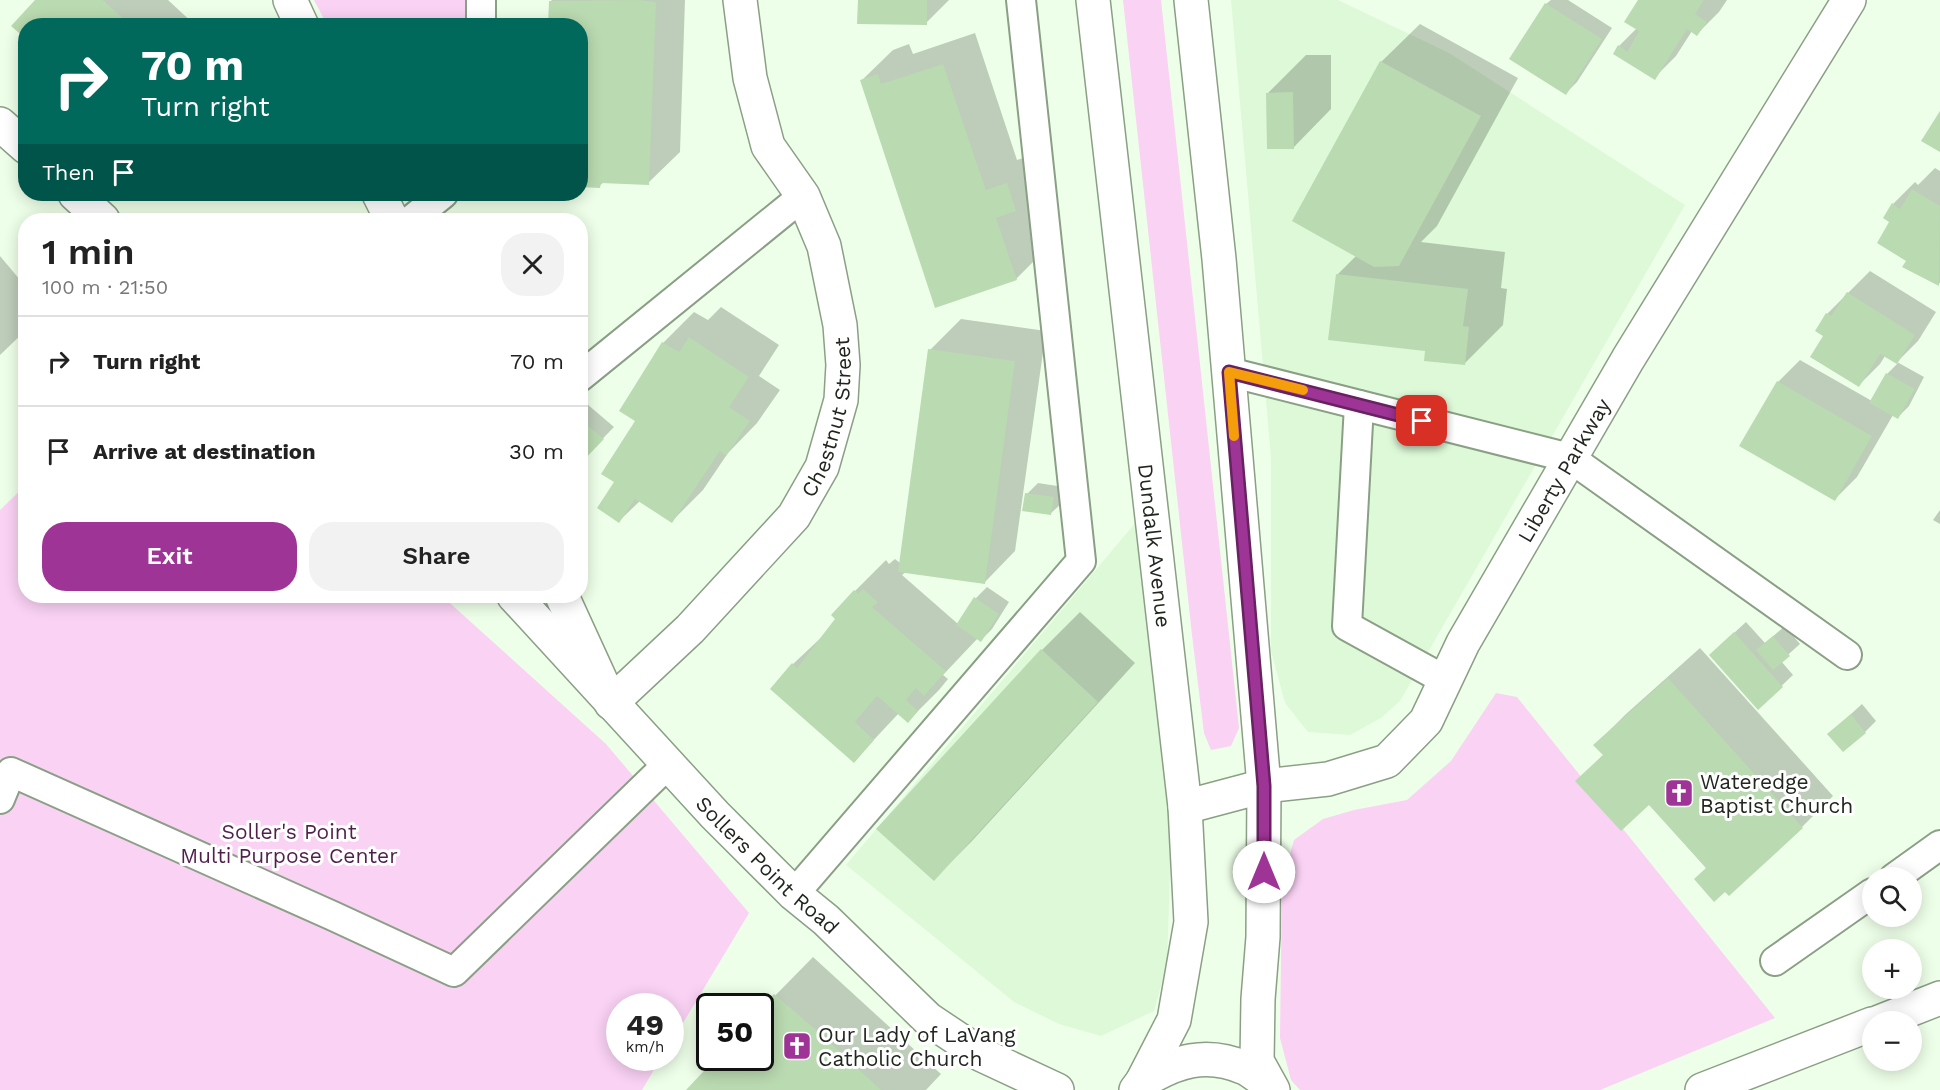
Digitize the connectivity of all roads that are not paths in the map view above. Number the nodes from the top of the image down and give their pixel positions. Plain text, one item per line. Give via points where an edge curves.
1 (290, 0) edge
2 (481, 0) edge
3 (740, 0) edge
4 (1021, 0) edge
5 (1093, 0) edge
6 (1191, 0) edge
7 (1849, 0) edge
8 (298, 18) edge
9 (481, 18) edge
10 (0, 123) edge
11 (18, 140) edge
12 (803, 196) junction
13 (83, 201) edge
14 (434, 201) edge
15 (96, 213) edge
16 (419, 213) edge
17 (588, 370) edge
18 (1229, 372) junction
19 (1359, 405) junction
20 (1570, 458) junction
21 (520, 603) edge
22 (565, 603) edge
23 (1847, 655) dead end
24 (1446, 680) junction
25 (611, 703) junction
26 (668, 764) junction
27 (1264, 786) junction
28 (0, 799) edge
29 (1185, 807) junction
30 (1940, 845) edge
31 (1909, 867) edge
32 (794, 894) junction
33 (1862, 900) edge
34 (1775, 961) dead end
35 (1940, 998) edge
36 (1907, 1011) edge
37 (1862, 1028) edge
38 (1139, 1086) edge
39 (1271, 1087) edge
40 (1057, 1090) edge
41 (1702, 1090) edge

1 - 8 street
2 - 9 lane
3 - 12 street, Chestnut Street via 750,78 768,146
4 - 32 lane via 1081,561
5 - 29 street, Dundalk Avenue
6 - 18 street, Dundalk Avenue
7 - 20 street, Liberty Parkway
10 - 11 street
12 - 17 lane
12 - 25 street, Chestnut Street via 824,246 840,326 843,365 841,400 822,467 794,516 690,629
13 - 15 street
14 - 16 lane
18 - 19 lane
18 - 27 street, Dundalk Avenue
19 - 20 lane
19 - 24 lane via 1347,626
20 - 23 lane
20 - 24 street, Liberty Parkway via 1463,643
21 - 25 street, Sollers Point Road
22 - 25 street
24 - 27 street, Liberty Parkway via 1426,721 1387,761 1328,779
25 - 26 street, Sollers Point Road
26 - 28 lane via 454,972 11,772
26 - 32 street, Sollers Point Road
27 - 29 street, Liberty Parkway
27 - 39 street, Dundalk Avenue via 1257,1060
29 - 38 street, Dundalk Avenue via 1191,922 1174,1020
30 - 31 lane
32 - 40 street, Sollers Point Road via 928,1019 982,1055
33 - 34 lane
35 - 36 street
37 - 41 street
38 - 39 street, Dundalk Avenue via 1165,1068 1192,1060 1220,1061 1245,1069

